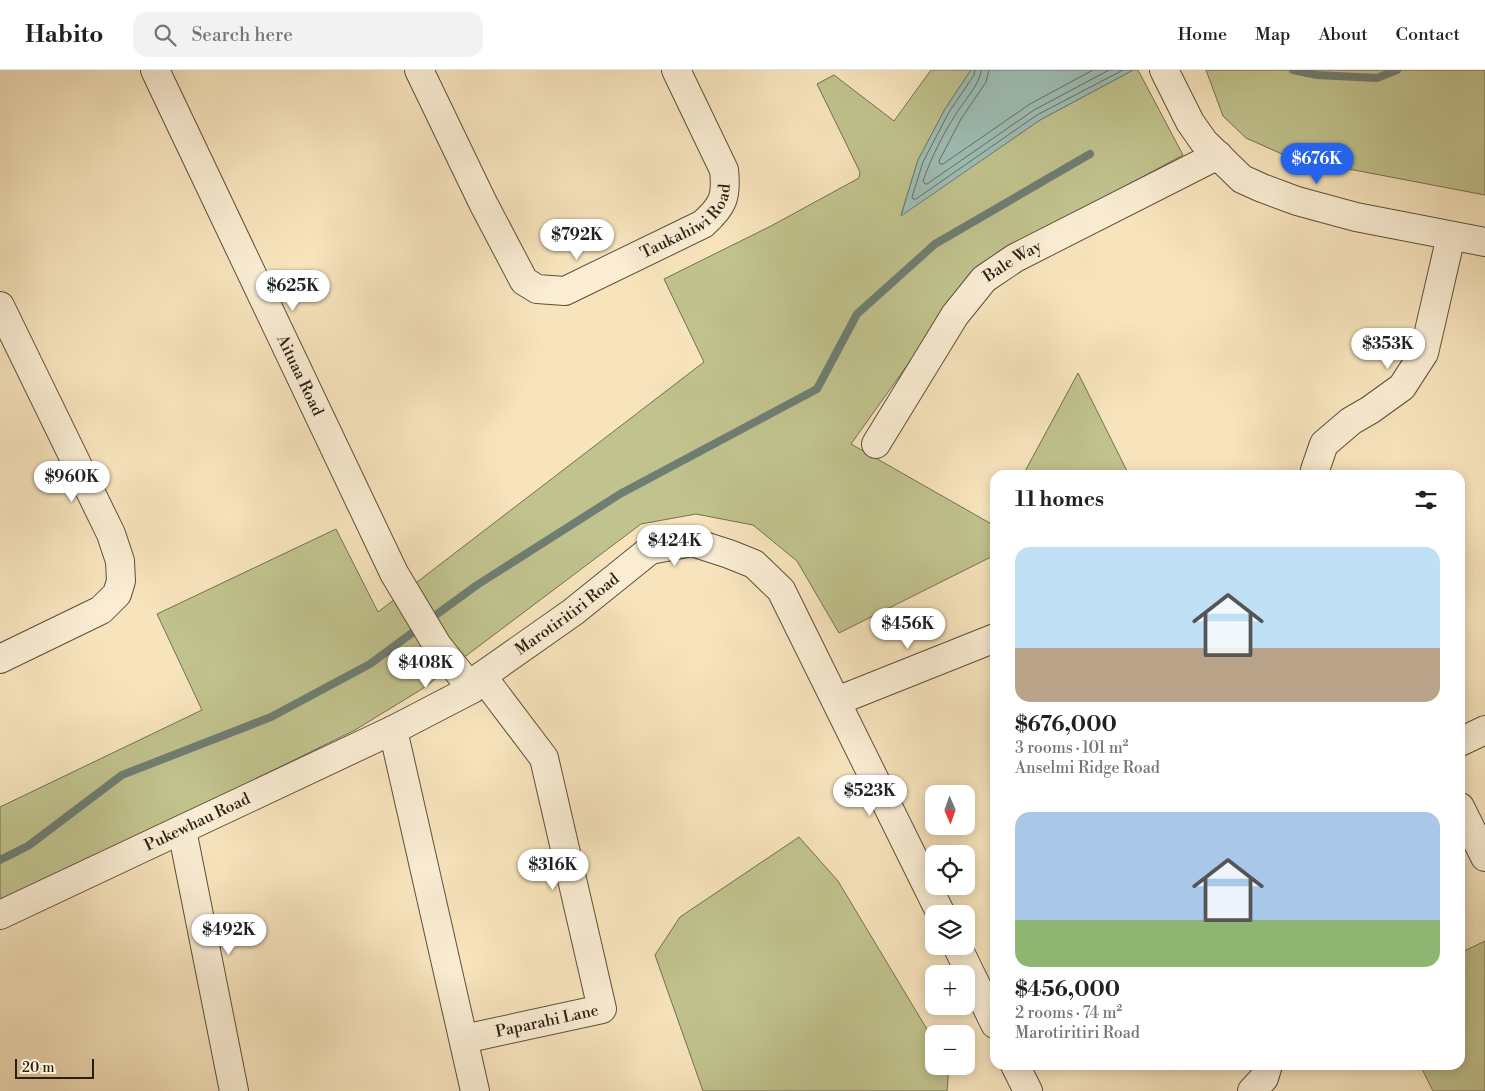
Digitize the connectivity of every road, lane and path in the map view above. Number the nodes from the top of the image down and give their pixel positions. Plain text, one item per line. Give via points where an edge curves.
1 (155, 70) edge
2 (419, 70) edge
3 (676, 70) edge
4 (1167, 77) edge
5 (1218, 155) junction
6 (1451, 236) junction
7 (1485, 242) edge
8 (0, 306) edge
9 (876, 444) dead end
10 (1315, 470) edge
11 (990, 640) edge
12 (0, 659) edge
13 (477, 682) junction
14 (837, 701) junction
15 (393, 730) junction
16 (1485, 730) edge
17 (1465, 740) edge
18 (1465, 817) edge
19 (182, 830) junction
20 (1485, 857) edge
21 (937, 905) edge
22 (0, 915) edge
23 (961, 955) edge
24 (990, 1014) edge
25 (464, 1039) junction
26 (1018, 1070) edge
27 (1266, 1070) edge
28 (234, 1091) edge
29 (475, 1091) edge
30 (1028, 1091) edge
31 (1252, 1091) edge

1 - 13 street, Aituaa Road via 394,573 437,645
2 - 3 street, Taukahiwi Road via 524,281 537,289 565,291 703,224 716,212 723,199 726,185 724,170
4 - 5 street via 1193,127
5 - 6 street via 1242,178 1297,201 1356,217
5 - 9 street, Bale Way via 1015,258 984,279 955,315
6 - 7 street
6 - 10 street via 1424,353 1402,387 1351,421 1324,444
8 - 12 street via 111,534 120,560 121,581 117,594 101,610
11 - 14 street
13 - 14 street, Marotiritiri Road via 573,612 650,550 692,542 754,564 781,590
13 - 15 street, Pukewhau Road
13 - 25 street, Paparahi Lane via 544,758 602,1008
14 - 21 street, Marotiritiri Road
15 - 19 street, Pukewhau Road
15 - 25 street
16 - 17 street
18 - 20 street
19 - 22 street, Pukewhau Road
19 - 28 street
23 - 24 street
25 - 29 street
26 - 30 street
27 - 31 street via 1264,1078

